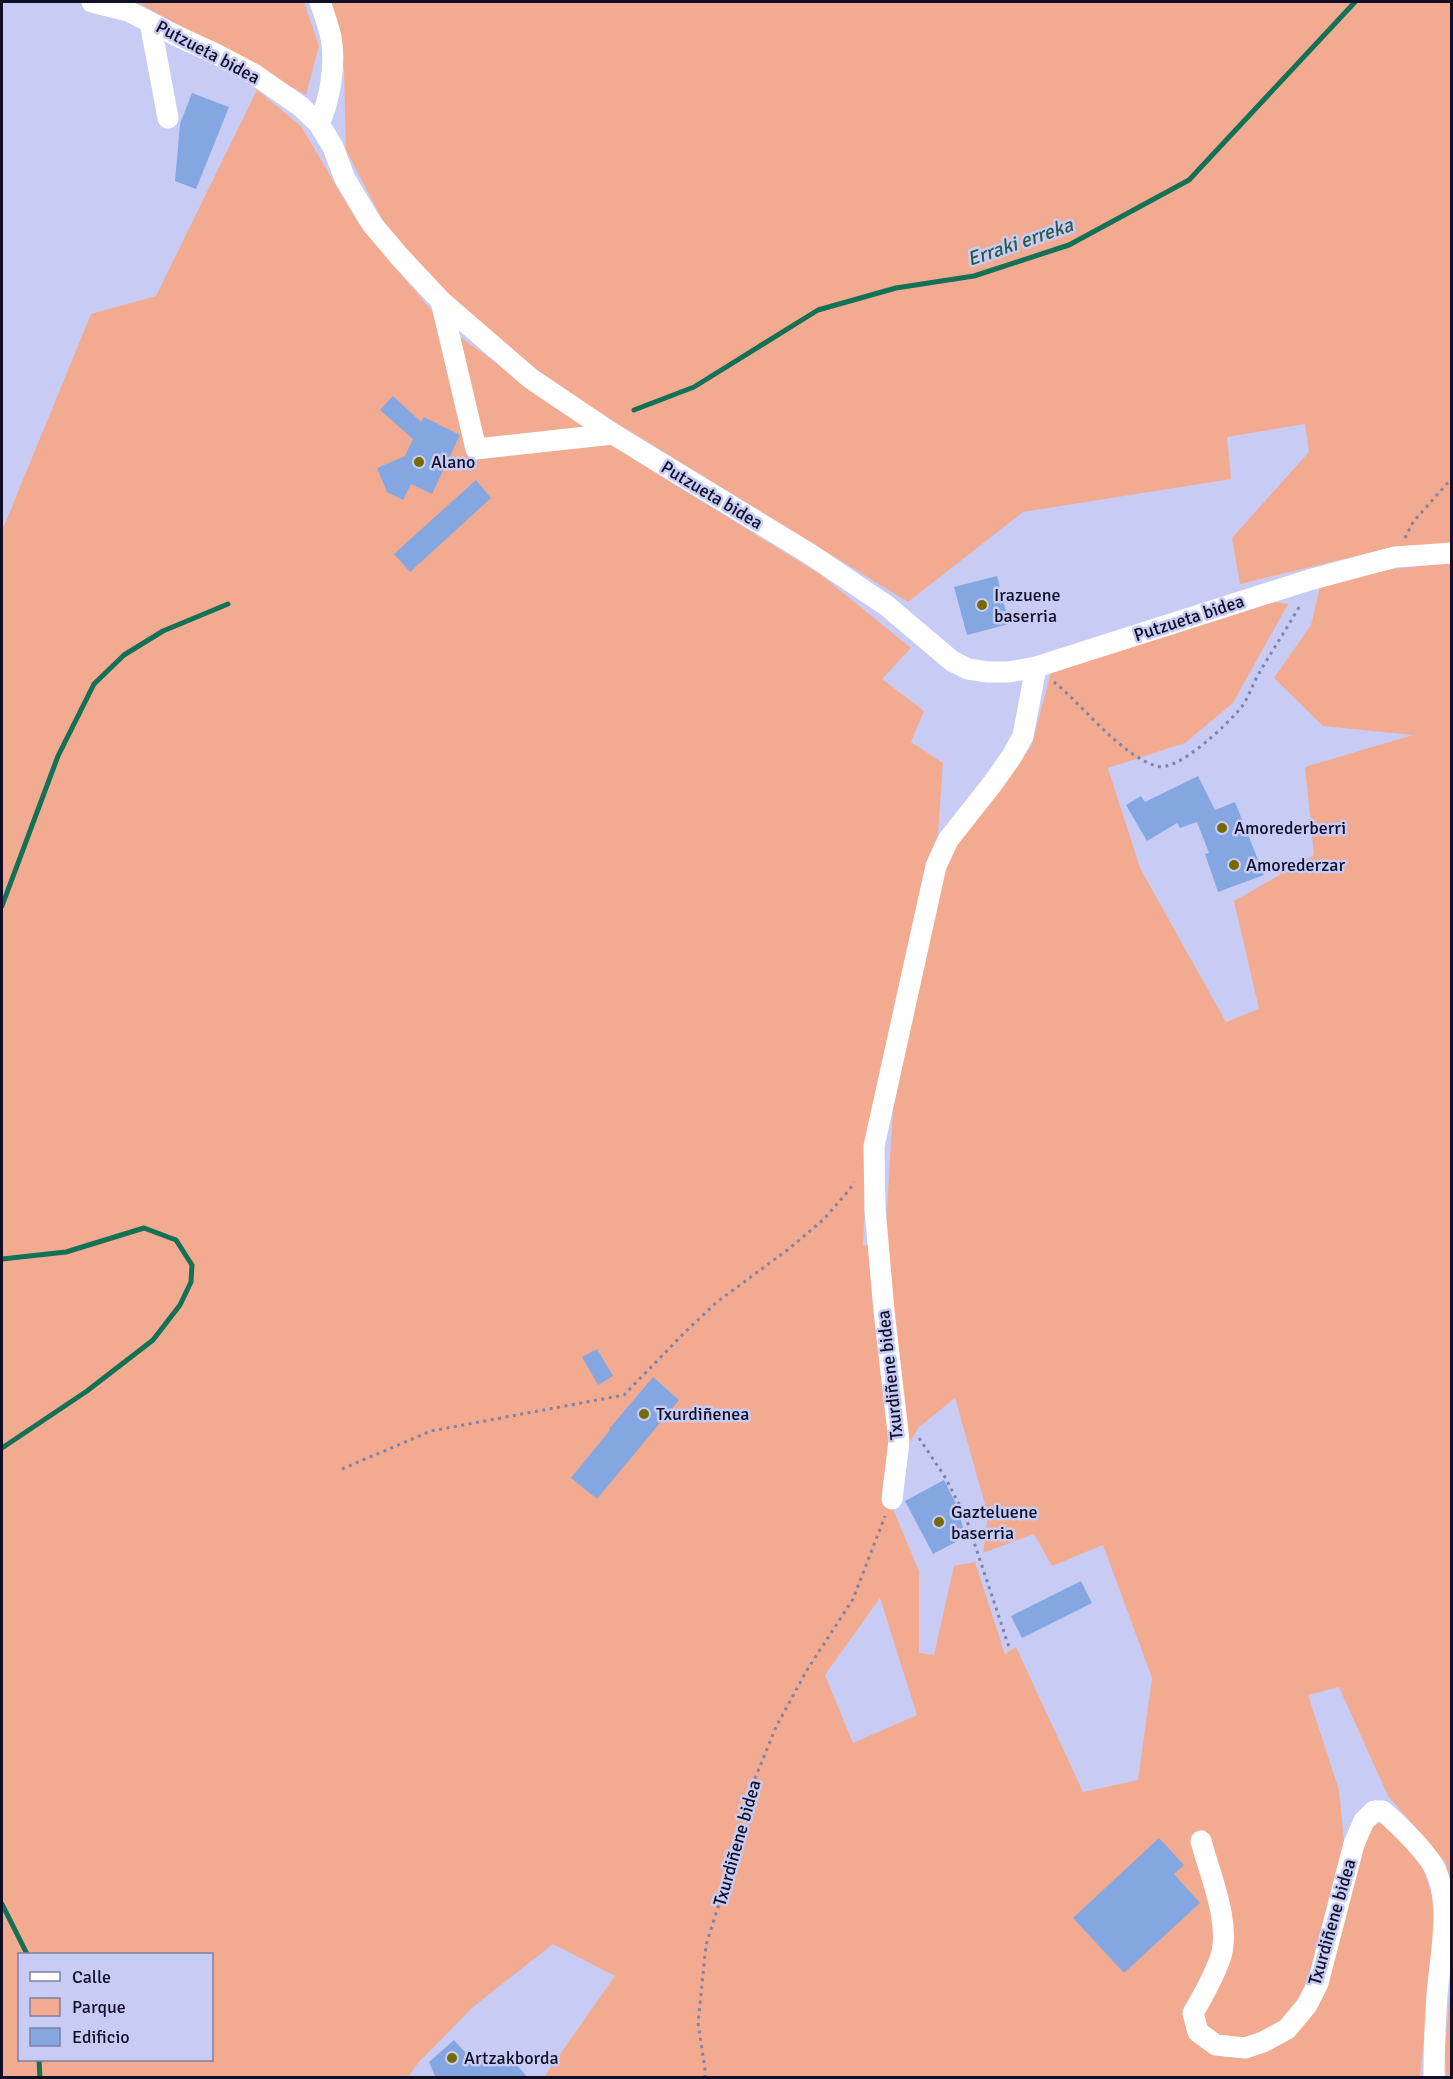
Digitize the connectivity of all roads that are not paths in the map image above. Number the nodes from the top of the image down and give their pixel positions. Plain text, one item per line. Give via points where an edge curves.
1 (92, 2) edge
2 (320, 2) edge
3 (150, 22) junction
4 (168, 118) dead end
5 (319, 124) junction
6 (441, 301) junction
7 (613, 434) junction
8 (1452, 553) edge
9 (1036, 667) junction
10 (892, 1500) road end
11 (1201, 1841) dead end
12 (1434, 2078) edge

1 - 3 street, Putzueta bidea via 128,11
2 - 5 street via 331,39 332,68 328,105
3 - 4 street
3 - 5 street, Putzueta bidea via 254,74
5 - 6 street, Putzueta bidea via 372,224
6 - 7 street, Putzueta bidea via 530,378
6 - 7 street via 476,449
7 - 9 street, Putzueta bidea via 878,599 952,662 988,672
8 - 9 street, Putzueta bidea via 1395,556
9 - 10 street, Txurdiñene bidea via 1023,736 948,840 936,866 874,1146 875,1209 899,1441
11 - 12 street, Txurdiñene bidea via 1224,1923 1221,1957 1193,2013 1198,2032 1216,2045 1245,2048 1287,2029 1318,1983 1354,1844 1364,1821 1374,1811 1383,1811 1400,1826 1433,1866 1443,1895

